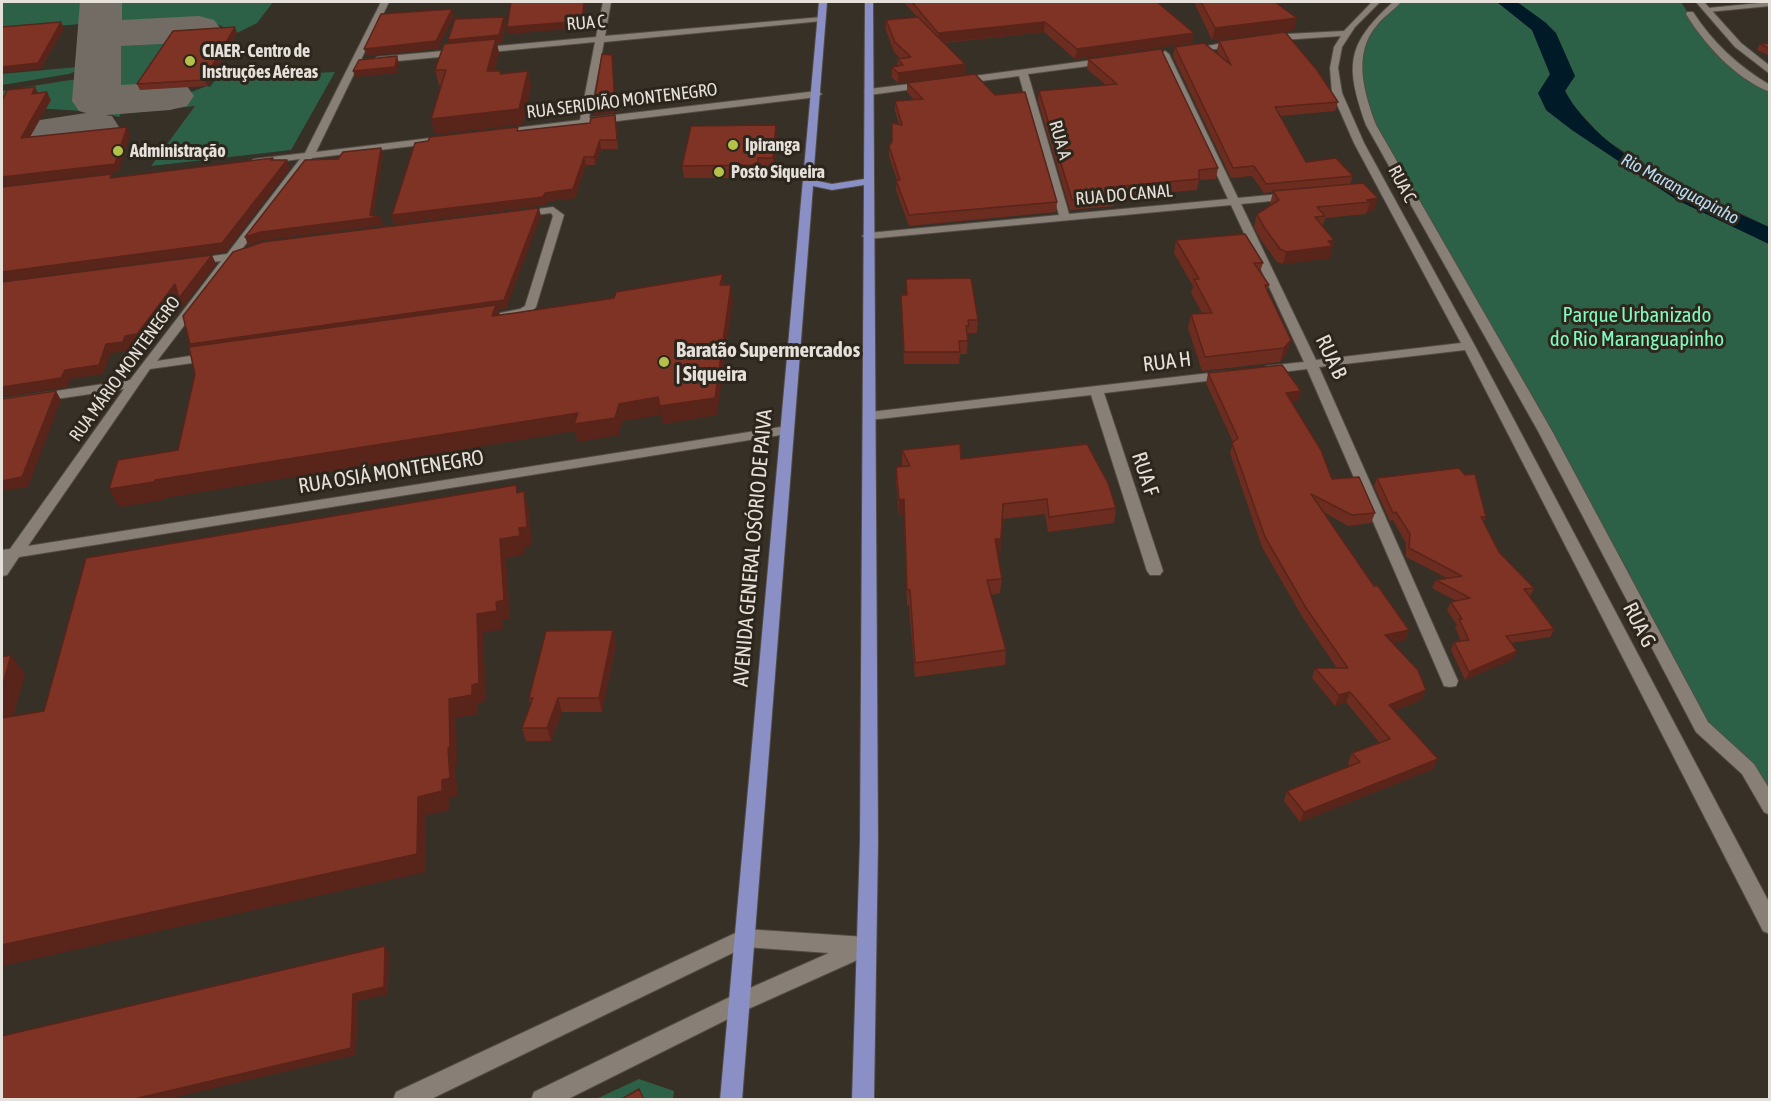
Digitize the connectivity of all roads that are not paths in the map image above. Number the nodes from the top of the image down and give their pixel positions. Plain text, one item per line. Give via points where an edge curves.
1 (384, 2) edge
2 (607, 2) edge
3 (823, 2) edge
4 (869, 2) edge
5 (1376, 2) edge
6 (1396, 2) edge
7 (1700, 2) edge
8 (1770, 4) edge
9 (1708, 10) junction
10 (1690, 14) dead end
11 (822, 19) junction
12 (1346, 33) junction
13 (1286, 35) junction
14 (599, 40) junction
15 (1293, 45) edge
16 (1166, 54) junction
17 (1154, 55) edge
18 (1122, 60) edge
19 (353, 62) junction
20 (1770, 71) edge
21 (1023, 73) junction
22 (1322, 79) edge
23 (954, 81) edge
24 (931, 84) edge
25 (1770, 89) edge
26 (869, 92) junction
27 (1337, 93) junction
28 (817, 94) junction
29 (584, 122) junction
30 (493, 133) edge
31 (458, 137) edge
32 (309, 155) junction
33 (242, 163) edge
34 (869, 181) junction
35 (808, 182) junction
36 (1304, 195) edge
37 (1236, 202) junction
38 (513, 214) edge
39 (1065, 217) junction
40 (868, 236) junction
41 (255, 248) edge
42 (229, 257) junction
43 (183, 263) edge
44 (490, 318) edge
45 (1469, 346) junction
46 (218, 356) edge
47 (1312, 364) junction
48 (146, 366) junction
49 (135, 383) junction
50 (1096, 390) junction
51 (2, 403) edge
52 (870, 416) junction
53 (787, 430) junction
54 (8, 554) edge
55 (2, 571) edge
56 (1155, 571) dead end
57 (1450, 681) dead end
58 (1770, 807) edge
59 (1770, 925) edge
60 (744, 938) junction
61 (866, 946) junction
62 (739, 1004) junction
63 (404, 1100) edge
64 (542, 1100) edge
65 (731, 1100) edge
66 (863, 1100) edge

1 - 19 street, RUA MÁRIO MONTENEGRO
2 - 14 street
3 - 11 main road, AVENIDA GENERAL OSÓRIO DE PAIVA
4 - 26 main road
5 - 12 street
6 - 58 street via 1374,23 1359,46 1362,101 1371,125 1545,431 1702,727 1748,769
7 - 9 street
8 - 9 street
9 - 20 street via 1738,45
10 - 25 street via 1699,30 1728,59
11 - 14 street, RUA C
11 - 28 main road, AVENIDA GENERAL OSÓRIO DE PAIVA
12 - 13 street
12 - 27 street, RUA C via 1338,47 1334,68
13 - 15 street
13 - 16 street
14 - 19 street, RUA C
14 - 29 street
16 - 17 street
16 - 37 street, RUA B
18 - 21 street
19 - 32 street, RUA MÁRIO MONTENEGRO
21 - 23 street
21 - 39 street, RUA A
22 - 27 street
24 - 26 street
26 - 34 main road
27 - 45 street, RUA C via 1378,188
28 - 29 street, RUA SERIDIÃO MONTENEGRO
28 - 35 main road, AVENIDA GENERAL OSÓRIO DE PAIVA
29 - 30 street, RUA SERIDIÃO MONTENEGRO
31 - 32 street
32 - 33 street
32 - 42 street, RUA MÁRIO MONTENEGRO
34 - 35 main road via 832,187
34 - 40 main road
35 - 53 main road, AVENIDA GENERAL OSÓRIO DE PAIVA
36 - 37 street, RUA DO CANAL
37 - 39 street, RUA DO CANAL
37 - 47 street, RUA B
38 - 44 street via 556,211 559,215 530,307 524,312
39 - 40 street, RUA DO CANAL
40 - 52 main road
41 - 42 street
42 - 43 street
42 - 48 street, RUA MÁRIO MONTENEGRO
45 - 47 street, RUA H
45 - 59 street, RUA G
46 - 48 street
47 - 50 street, RUA H
47 - 57 street, RUA B
48 - 49 street, RUA MÁRIO MONTENEGRO
49 - 51 street
49 - 54 street, RUA MÁRIO MONTENEGRO
50 - 52 street, RUA H
50 - 56 street, RUA F
52 - 61 main road
53 - 54 street, RUA OSIÁ MONTENEGRO
53 - 60 main road, AVENIDA GENERAL OSÓRIO DE PAIVA
54 - 55 street, RUA MÁRIO MONTENEGRO
60 - 61 street
60 - 62 main road, AVENIDA GENERAL OSÓRIO DE PAIVA
60 - 63 street
61 - 62 street
61 - 66 main road
62 - 64 street
62 - 65 main road, AVENIDA GENERAL OSÓRIO DE PAIVA

